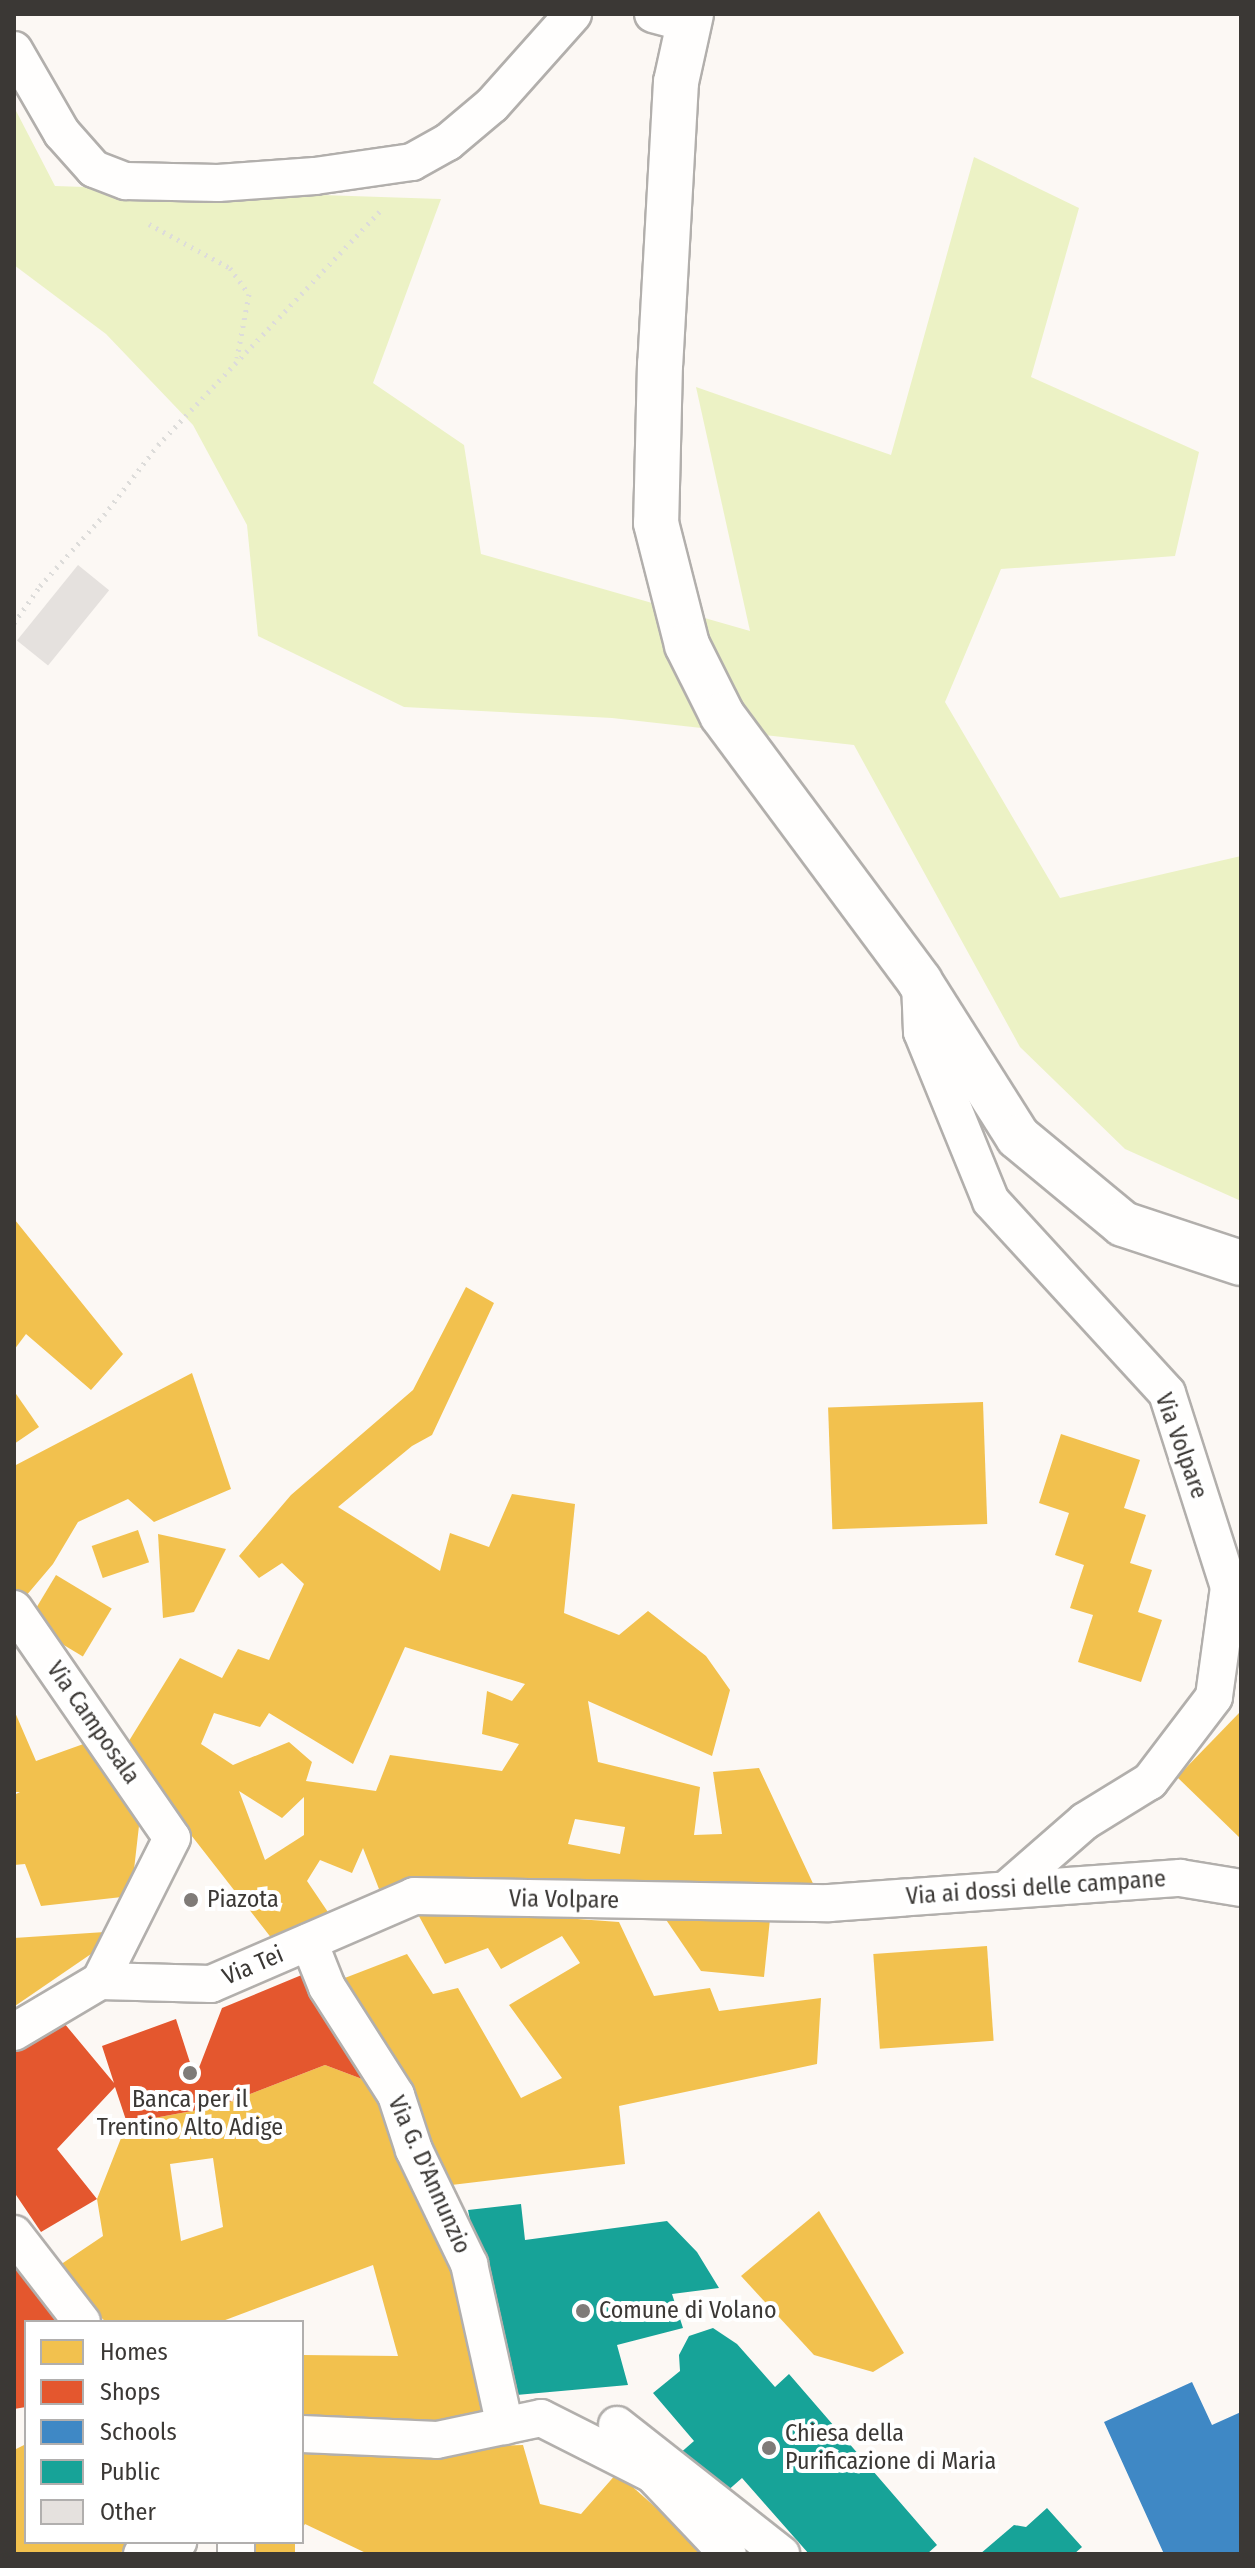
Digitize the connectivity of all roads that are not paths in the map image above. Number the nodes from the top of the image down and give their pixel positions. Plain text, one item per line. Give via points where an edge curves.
1 (573, 14) edge
2 (677, 17) edge
3 (14, 50) edge
4 (920, 982) junction
5 (1241, 1263) edge
6 (14, 1609) edge
7 (1241, 1888) edge
8 (1006, 1890) junction
9 (829, 1903) joint
10 (309, 1942) junction
11 (100, 1981) junction
12 (14, 2032) edge
13 (14, 2234) edge
14 (80, 2320) edge
15 (617, 2425) dead end
16 (505, 2426) junction
17 (304, 2434) edge
18 (175, 2544) edge
19 (142, 2554) edge
20 (728, 2554) edge
21 (781, 2554) edge

1 - 3 street via 492,105 448,142 412,162 218,183 126,181 94,169 62,133
2 - 4 street via 656,523 687,645 722,715
4 - 5 street via 1018,1137 1123,1224
4 - 8 street, Via Volpare via 922,1032 991,1201 1167,1393 1229,1587 1214,1697 1150,1781 1085,1821
6 - 11 street, Via Camposala via 172,1838
7 - 8 street, Via ai dossi delle campane via 1180,1878
8 - 9 street, Via ai dossi delle campane
9 - 10 street, Via Volpare via 414,1896
10 - 11 street, Via Tei via 211,1984
10 - 16 street, Via G. D'Annunzio via 327,1987 396,2095 414,2150 469,2264
11 - 12 street
13 - 14 street
15 - 21 street
16 - 17 street via 437,2440
16 - 20 street via 541,2418 652,2474
18 - 19 street

